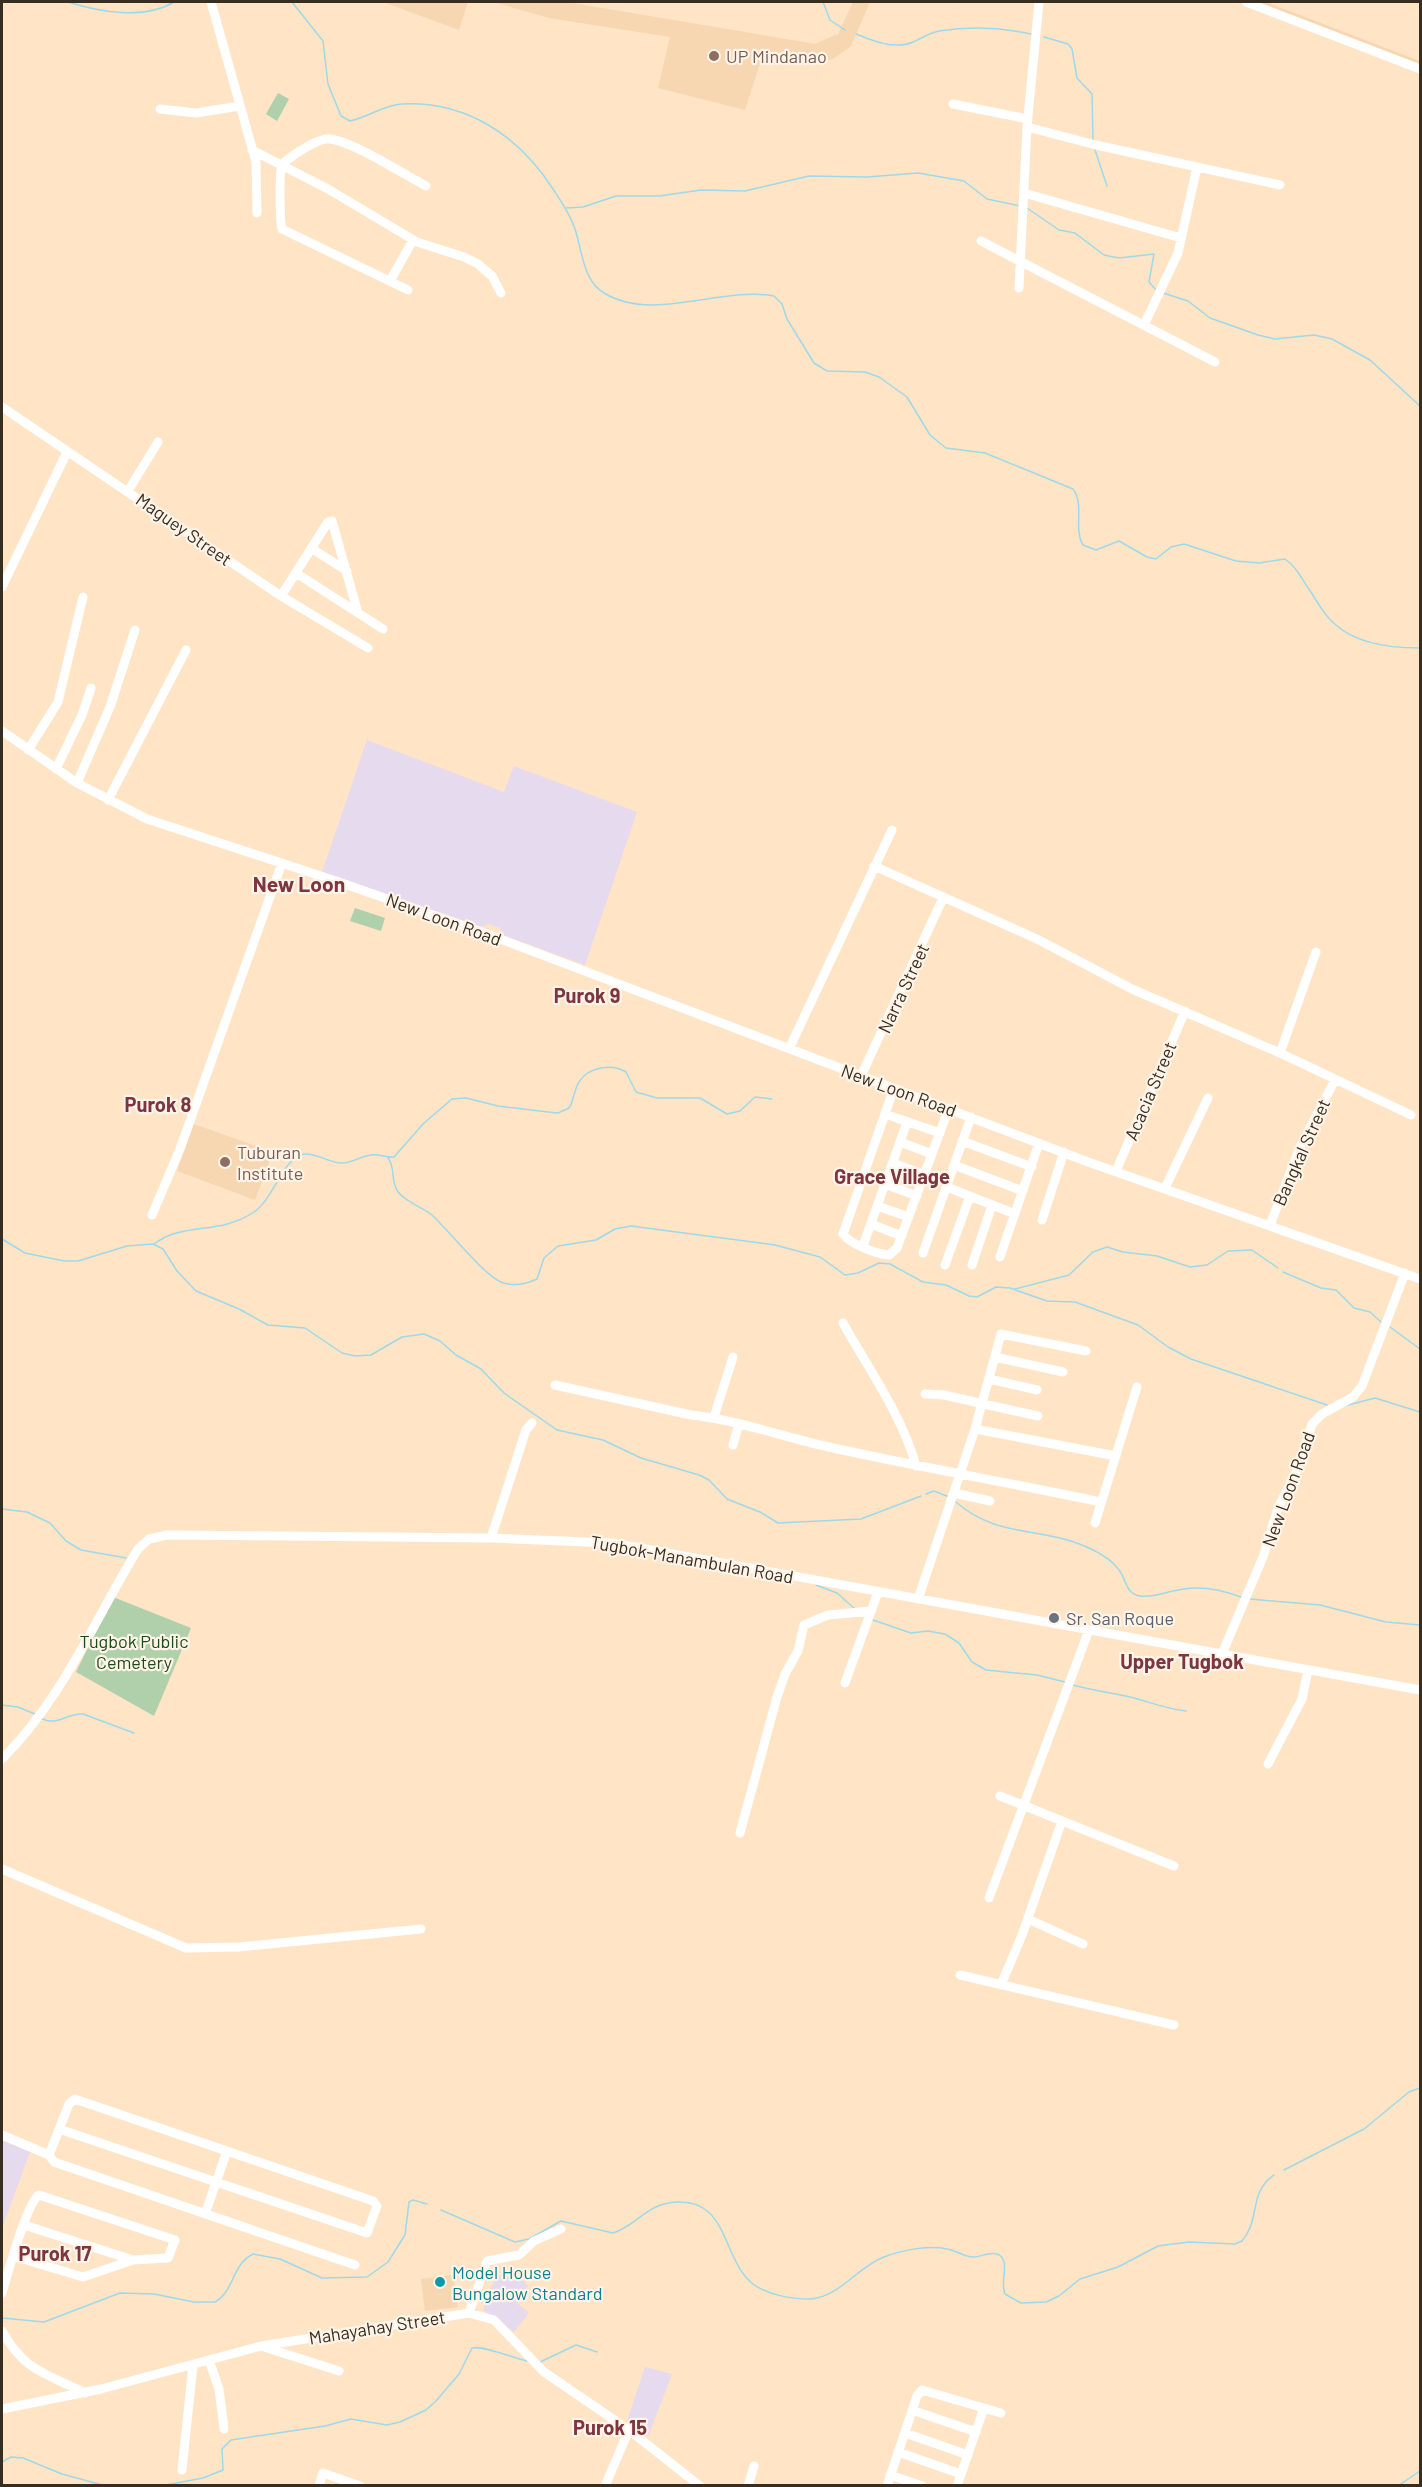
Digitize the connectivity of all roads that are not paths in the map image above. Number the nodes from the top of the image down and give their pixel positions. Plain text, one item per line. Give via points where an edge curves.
1 (211, 2) edge
2 (1039, 2) edge
3 (1246, 2) edge
4 (1259, 2) edge
5 (1420, 64) edge
6 (1420, 69) edge
7 (953, 104) dead end
8 (240, 106) junction
9 (160, 109) dead end
10 (1028, 123) junction
11 (252, 150) junction
12 (282, 165) junction
13 (1197, 167) junction
14 (1280, 185) dead end
15 (426, 186) dead end
16 (1024, 193) junction
17 (257, 213) dead end
18 (1181, 238) junction
19 (413, 240) junction
20 (981, 241) dead end
21 (1020, 261) junction
22 (390, 281) junction
23 (1019, 288) dead end
24 (408, 290) dead end
25 (501, 293) dead end
26 (1144, 325) junction
27 (1215, 362) dead end
28 (2, 407) edge
29 (158, 442) dead end
30 (67, 452) junction
31 (128, 491) junction
32 (311, 548) junction
33 (347, 571) junction
34 (296, 573) junction
35 (2, 587) edge
36 (281, 596) junction
37 (83, 597) dead end
38 (358, 613) junction
39 (383, 629) dead end
40 (135, 630) dead end
41 (368, 648) dead end
42 (186, 650) dead end
43 (91, 688) dead end
44 (2, 731) edge
45 (28, 750) junction
46 (56, 769) junction
47 (77, 783) junction
48 (108, 800) junction
49 (892, 830) dead end
50 (282, 863) junction
51 (874, 866) junction
52 (944, 898) junction
53 (1316, 952) dead end
54 (1185, 1011) junction
55 (789, 1049) junction
56 (1280, 1053) junction
57 (861, 1076) junction
58 (1335, 1080) junction
59 (894, 1088) junction
60 (1208, 1098) dead end
61 (949, 1108) junction
62 (885, 1114) junction
63 (1412, 1115) dead end
64 (972, 1117) junction
65 (907, 1122) junction
66 (940, 1134) junction
67 (900, 1142) junction
68 (962, 1142) junction
69 (1040, 1143) junction
70 (1064, 1152) junction
71 (932, 1154) junction
72 (892, 1163) junction
73 (954, 1165) junction
74 (1032, 1167) junction
75 (1116, 1171) junction
76 (925, 1175) junction
77 (885, 1184) junction
78 (947, 1187) junction
79 (1165, 1188) junction
80 (1023, 1191) junction
81 (917, 1196) junction
82 (970, 1196) junction
83 (992, 1205) junction
84 (878, 1206) junction
85 (1015, 1214) junction
86 (152, 1215) dead end
87 (909, 1217) junction
88 (1042, 1220) dead end
89 (871, 1224) junction
90 (1270, 1225) junction
91 (902, 1236) junction
92 (863, 1246) junction
93 (923, 1253) dead end
94 (1000, 1257) dead end
95 (945, 1265) dead end
96 (972, 1265) dead end
97 (1405, 1273) junction
98 (1420, 1279) edge
99 (843, 1323) dead end
100 (1086, 1351) dead end
101 (734, 1357) dead end
102 (995, 1357) junction
103 (1063, 1372) dead end
104 (989, 1379) junction
105 (555, 1385) dead end
106 (1137, 1387) dead end
107 (1037, 1390) dead end
108 (925, 1394) dead end
109 (982, 1404) junction
110 (1038, 1416) dead end
111 (714, 1418) junction
112 (532, 1423) dead end
113 (739, 1424) junction
114 (975, 1429) junction
115 (733, 1445) dead end
116 (1116, 1456) junction
117 (916, 1466) junction
118 (961, 1473) junction
119 (954, 1493) junction
120 (990, 1501) dead end
121 (1101, 1502) junction
122 (1095, 1523) dead end
123 (491, 1538) junction
124 (878, 1592) junction
125 (918, 1599) junction
126 (871, 1611) junction
127 (1089, 1630) junction
128 (1221, 1654) junction
129 (1308, 1670) junction
130 (845, 1683) dead end
131 (1420, 1690) edge
132 (2, 1758) edge
133 (1268, 1764) dead end
134 (1000, 1796) dead end
135 (1025, 1806) junction
136 (1062, 1821) junction
137 (740, 1833) dead end
138 (1174, 1866) dead end
139 (2, 1869) edge
140 (989, 1898) dead end
141 (1028, 1919) junction
142 (421, 1929) dead end
143 (1083, 1944) dead end
144 (960, 1975) dead end
145 (1001, 1985) junction
146 (1174, 2025) dead end
147 (59, 2129) junction
148 (2, 2135) edge
149 (227, 2151) junction
150 (49, 2155) junction
151 (216, 2182) junction
152 (205, 2214) junction
153 (24, 2225) junction
154 (561, 2229) dead end
155 (13, 2256) junction
156 (133, 2260) junction
157 (355, 2265) dead end
158 (2, 2293) edge
159 (469, 2313) junction
160 (2, 2331) edge
161 (261, 2346) junction
162 (209, 2360) junction
163 (193, 2365) junction
164 (339, 2371) dead end
165 (85, 2393) junction
166 (984, 2408) junction
167 (2, 2409) edge
168 (912, 2410) junction
169 (1001, 2413) dead end
170 (224, 2429) dead end
171 (629, 2430) junction
172 (976, 2432) junction
173 (904, 2433) junction
174 (898, 2452) junction
175 (968, 2455) junction
176 (754, 2466) dead end
177 (182, 2470) dead end
178 (962, 2474) junction
179 (890, 2475) junction
180 (354, 2485) edge
181 (319, 2486) edge
182 (605, 2486) edge
183 (700, 2486) edge
184 (748, 2486) edge
185 (887, 2486) edge
186 (922, 2486) edge
187 (957, 2486) edge

1 - 8 street
2 - 10 street
3 - 6 street
4 - 5 street
7 - 10 street
8 - 9 street via 196,113
8 - 11 street
10 - 13 street
10 - 16 street
11 - 12 street
11 - 17 street via 258,179
12 - 15 street via 328,138
12 - 19 street
12 - 22 street via 282,229
13 - 14 street
13 - 18 street
16 - 18 street
16 - 21 street
18 - 26 street
19 - 22 street
19 - 25 street via 478,264 492,276
20 - 21 street
21 - 23 street
21 - 26 street
22 - 24 street
26 - 27 street
28 - 30 street, Maguey Street
29 - 31 street
30 - 31 street, Maguey Street
30 - 35 street
31 - 36 street, Maguey Street
32 - 33 street
32 - 33 street via 328,522 333,522
32 - 34 street
33 - 38 street
34 - 36 street
34 - 38 street
36 - 41 street, Maguey Street
37 - 45 street via 58,702
38 - 39 street
40 - 47 street via 116,692
42 - 48 street
43 - 46 street
44 - 45 street, New Loon Road
45 - 46 street, New Loon Road
46 - 47 street, New Loon Road
47 - 48 street, New Loon Road
48 - 50 street, New Loon Road via 147,819
49 - 51 street
50 - 55 street, New Loon Road via 487,934
50 - 86 street via 180,1149
51 - 52 street
51 - 55 street
52 - 54 street
52 - 57 street, Narra Street
53 - 56 street
54 - 56 street
54 - 75 street, Acacia Street
55 - 57 street, New Loon Road
56 - 58 street
57 - 59 street, New Loon Road
58 - 63 street
58 - 90 street, Bangkal Street via 1301,1145
59 - 61 street, New Loon Road
59 - 62 street
60 - 79 street
61 - 64 street, New Loon Road
61 - 66 street
62 - 65 street
62 - 92 street via 844,1236
64 - 68 street
64 - 69 street, New Loon Road
65 - 66 street
65 - 67 street
66 - 71 street
67 - 71 street
67 - 72 street
68 - 73 street
68 - 74 street
69 - 70 street, New Loon Road
69 - 74 street
70 - 75 street, New Loon Road
70 - 88 street
71 - 76 street
72 - 76 street
72 - 77 street
73 - 78 street
73 - 80 street
74 - 80 street
75 - 79 street, New Loon Road
76 - 81 street
77 - 81 street
77 - 84 street
78 - 82 street
78 - 93 street
79 - 90 street, New Loon Road
80 - 85 street
81 - 87 street
82 - 83 street
82 - 95 street
83 - 85 street
83 - 96 street
84 - 87 street
84 - 89 street
85 - 94 street
87 - 91 street
89 - 91 street
89 - 92 street
90 - 97 street, New Loon Road
91 - 92 street via 896,1251 889,1255
97 - 98 street
97 - 128 street, New Loon Road via 1362,1386 1353,1397 1312,1424 1263,1557
99 - 117 street via 896,1419
100 - 102 street via 1002,1334
101 - 111 street
102 - 103 street
102 - 104 street
104 - 107 street
104 - 109 street
105 - 111 street
106 - 116 street
108 - 109 street
109 - 110 street
109 - 114 street
111 - 113 street
112 - 123 street via 526,1430
113 - 115 street
113 - 117 street
114 - 116 street
114 - 118 street
116 - 121 street
117 - 118 street
118 - 119 street
118 - 121 street
119 - 120 street
119 - 125 street
121 - 122 street
123 - 124 street, Tugbok-Manambulan Road via 612,1543
123 - 132 street, Tugbok-Manambulan Road via 167,1535 149,1539 127,1566 51,1699
124 - 125 street, Tugbok-Manambulan Road
124 - 126 street
125 - 127 street, Tugbok-Manambulan Road
126 - 130 street
126 - 137 street via 828,1615 804,1625 798,1651 784,1674
127 - 128 street, Tugbok-Manambulan Road
127 - 135 street
128 - 129 street, Tugbok-Manambulan Road
129 - 131 street, Tugbok-Manambulan Road
129 - 133 street via 1302,1699
134 - 135 street
135 - 136 street
135 - 140 street
136 - 138 street
136 - 141 street
139 - 142 street via 186,1948 239,1947
141 - 143 street
141 - 145 street
144 - 145 street
145 - 146 street
147 - 149 street via 75,2099
147 - 150 street
147 - 151 street
148 - 150 street
149 - 151 street
149 - 151 street via 373,2201 376,2208 367,2233
150 - 152 street via 54,2162
151 - 152 street
152 - 157 street
153 - 155 street
153 - 156 street
153 - 156 street via 33,2199 39,2195 175,2240 168,2259
154 - 159 street via 534,2241 519,2255 487,2261
155 - 156 street via 78,2277
155 - 158 street
159 - 161 street, Mahayahay Street
159 - 171 street, Mahayahay Street via 494,2320 551,2378
160 - 165 street via 34,2370
161 - 162 street, Mahayahay Street
161 - 164 street
162 - 163 street, Mahayahay Street
162 - 170 street via 219,2389
163 - 165 street, Mahayahay Street
163 - 177 street
165 - 167 street, Mahayahay Street
166 - 168 street via 926,2390 919,2392
166 - 169 street
166 - 172 street
168 - 172 street
168 - 173 street
171 - 182 street
171 - 183 street, Mahayahay Street
172 - 175 street
173 - 174 street
173 - 175 street
174 - 178 street
174 - 179 street
175 - 178 street
176 - 184 street
178 - 187 street
179 - 185 street
179 - 186 street
180 - 181 street via 323,2473

